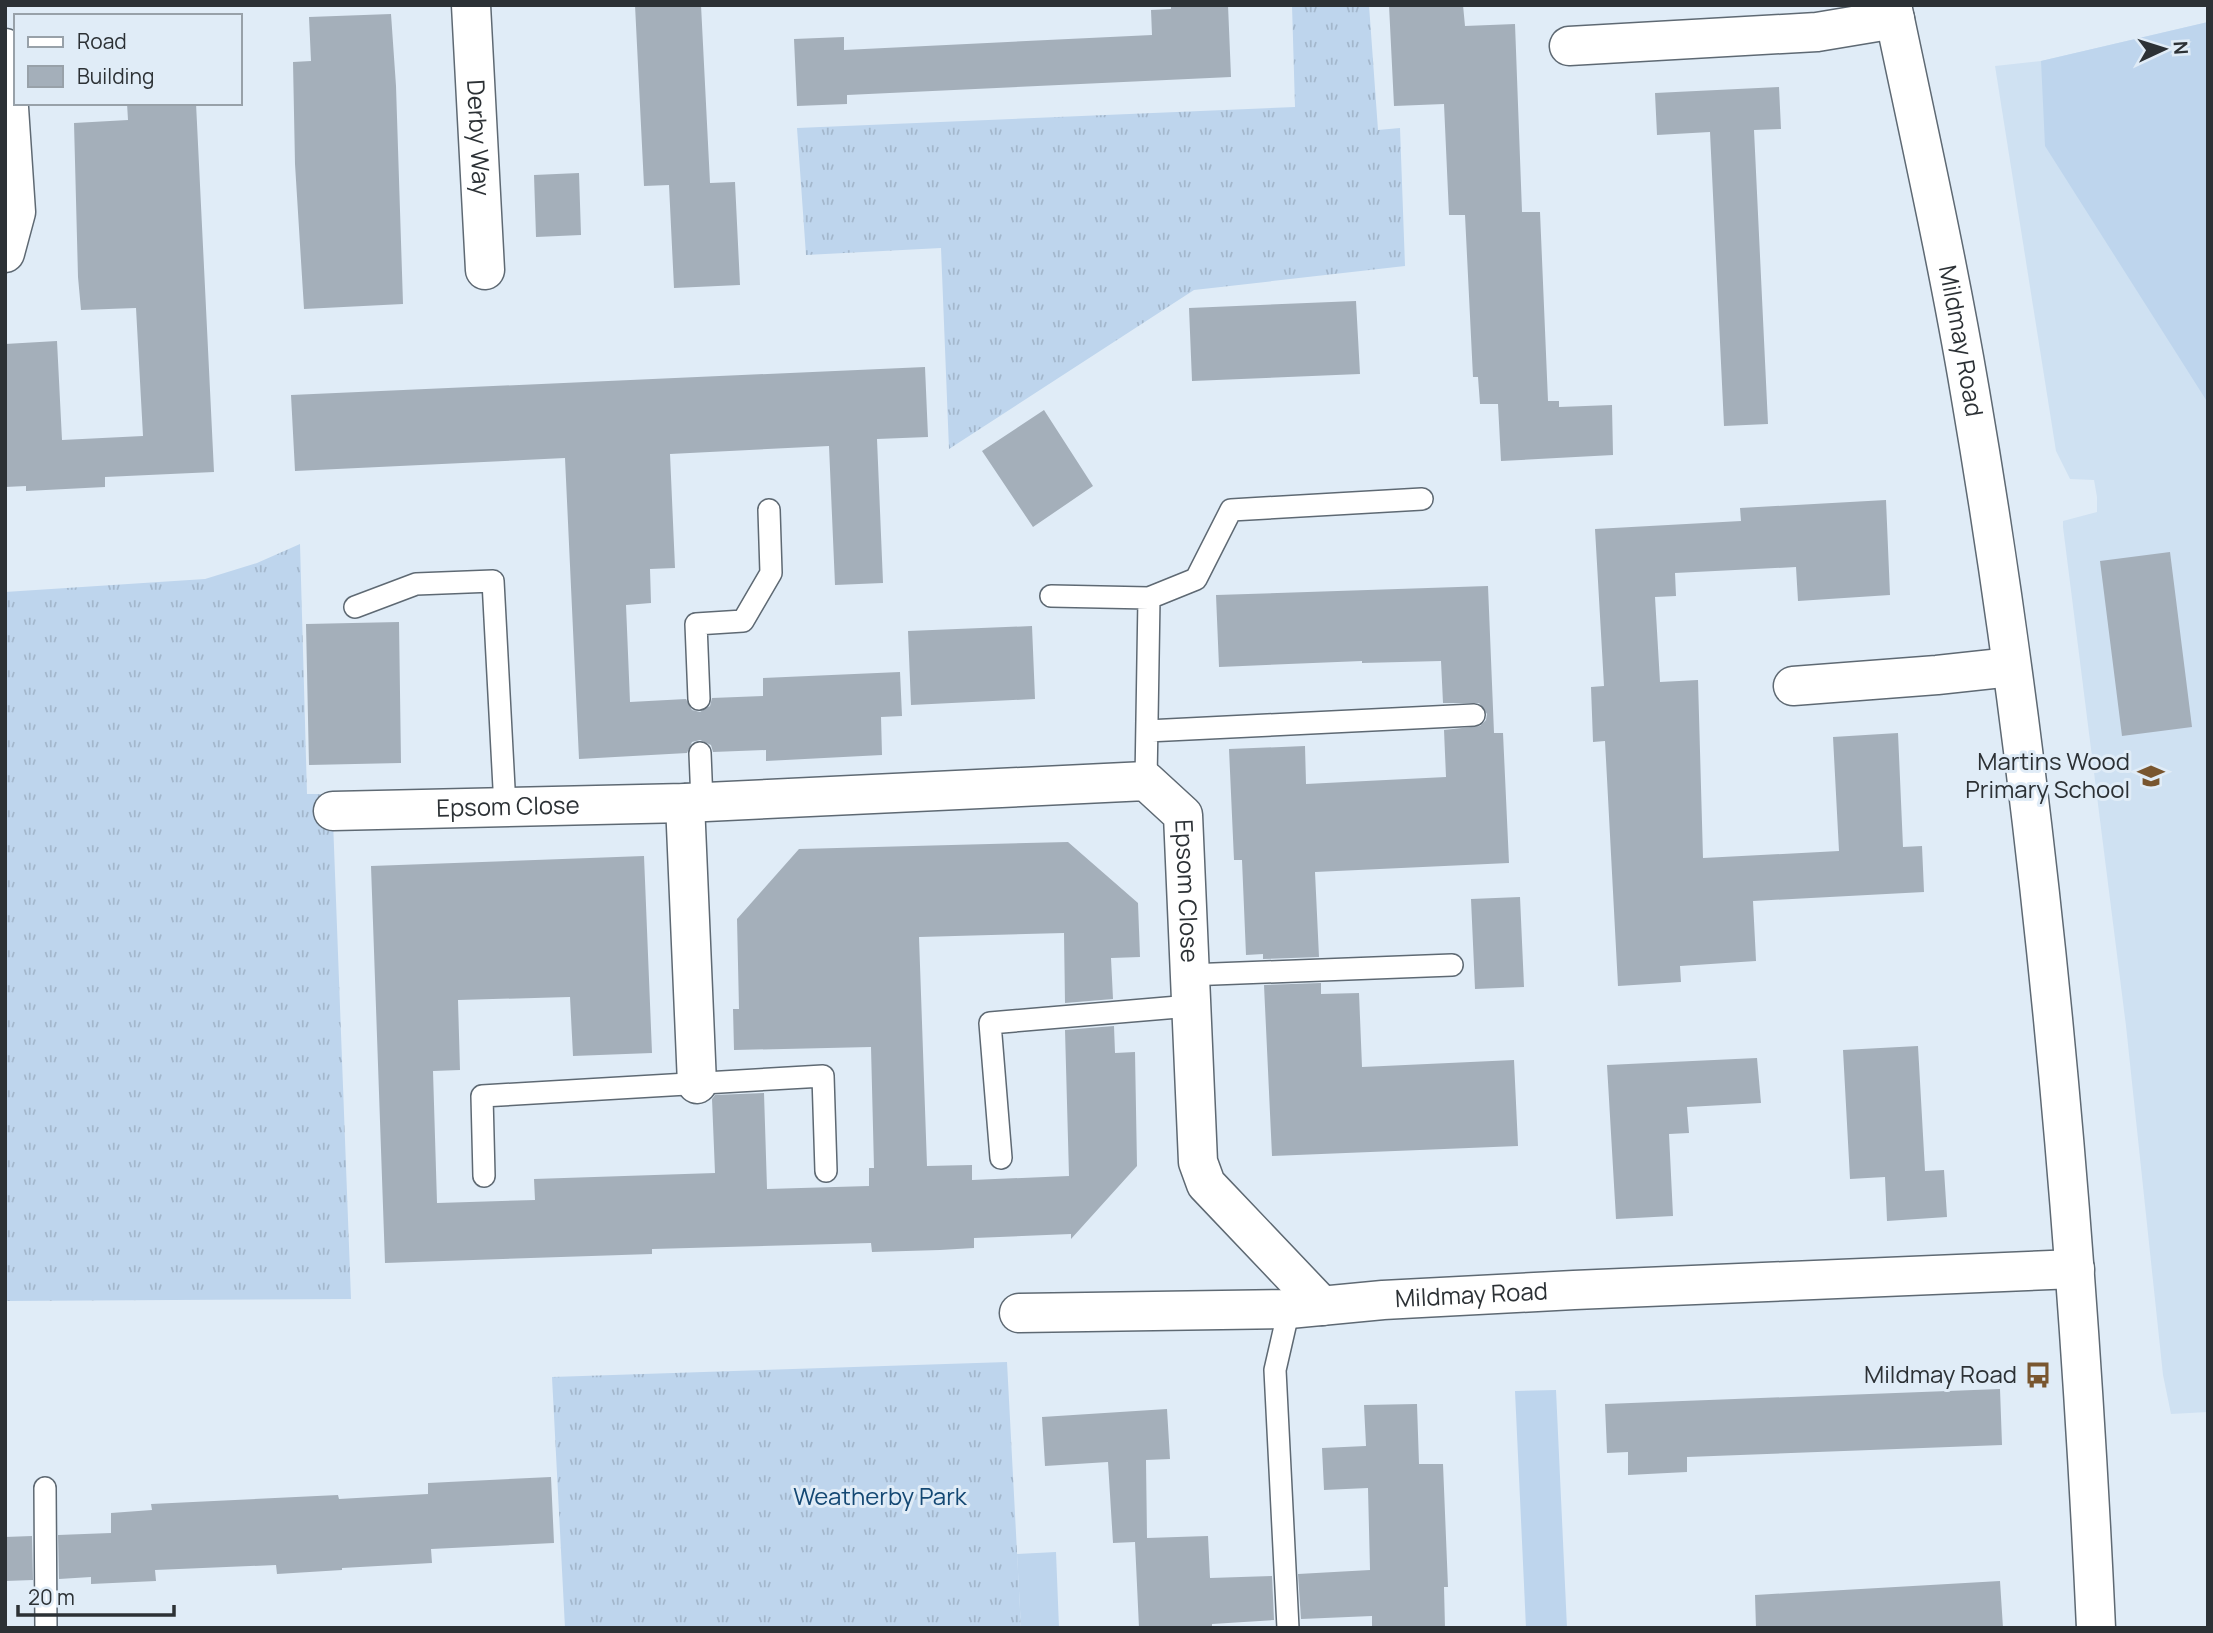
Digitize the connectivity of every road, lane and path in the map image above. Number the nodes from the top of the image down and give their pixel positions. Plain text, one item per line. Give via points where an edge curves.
1 (471, 5) edge
2 (1893, 12) edge
3 (1569, 46) dead end
4 (5, 48) edge
5 (5, 253) edge
6 (485, 271) dead end
7 (1422, 499) dead end
8 (769, 510) dead end
9 (1051, 596) dead end
10 (1149, 598) junction
11 (355, 607) dead end
12 (2011, 667) junction
13 (1793, 686) dead end
14 (699, 699) dead end
15 (1474, 715) dead end
16 (1147, 731) junction
17 (700, 753) dead end
18 (1146, 781) junction
19 (693, 803) junction
20 (505, 807) junction
21 (332, 811) dead end
22 (1452, 965) dead end
23 (1189, 990) junction
24 (697, 1084) junction
25 (1001, 1158) dead end
26 (826, 1171) dead end
27 (484, 1177) dead end
28 (2075, 1269) junction
29 (1306, 1307) junction
30 (1019, 1313) dead end
31 (45, 1488) dead end
32 (46, 1628) edge
33 (1288, 1628) edge
34 (2096, 1628) edge

1 - 6 street, Derby Way
2 - 3 street, Mildmay Road via 1817,32
2 - 12 street, Mildmay Road via 1934,196 1970,393
4 - 5 street via 16,212
7 - 10 lane via 1231,510 1196,579
8 - 14 lane via 771,573 743,621 696,624
9 - 10 lane
10 - 16 lane
11 - 20 lane via 416,584 493,581
12 - 13 street
12 - 28 street, Mildmay Road via 2047,960
15 - 16 lane
16 - 18 lane
17 - 19 lane
18 - 19 street, Epsom Close
18 - 23 street, Epsom Close via 1183,815
19 - 20 street, Epsom Close
19 - 24 street
20 - 21 street, Epsom Close
22 - 23 lane
23 - 25 lane via 990,1023
23 - 29 street, Epsom Close via 1198,1162 1206,1184
24 - 26 lane via 823,1076
24 - 27 lane via 482,1096
28 - 29 street, Mildmay Road via 1574,1290
28 - 34 street, Mildmay Road
29 - 30 street, Mildmay Road
29 - 33 lane via 1275,1370
31 - 32 lane

